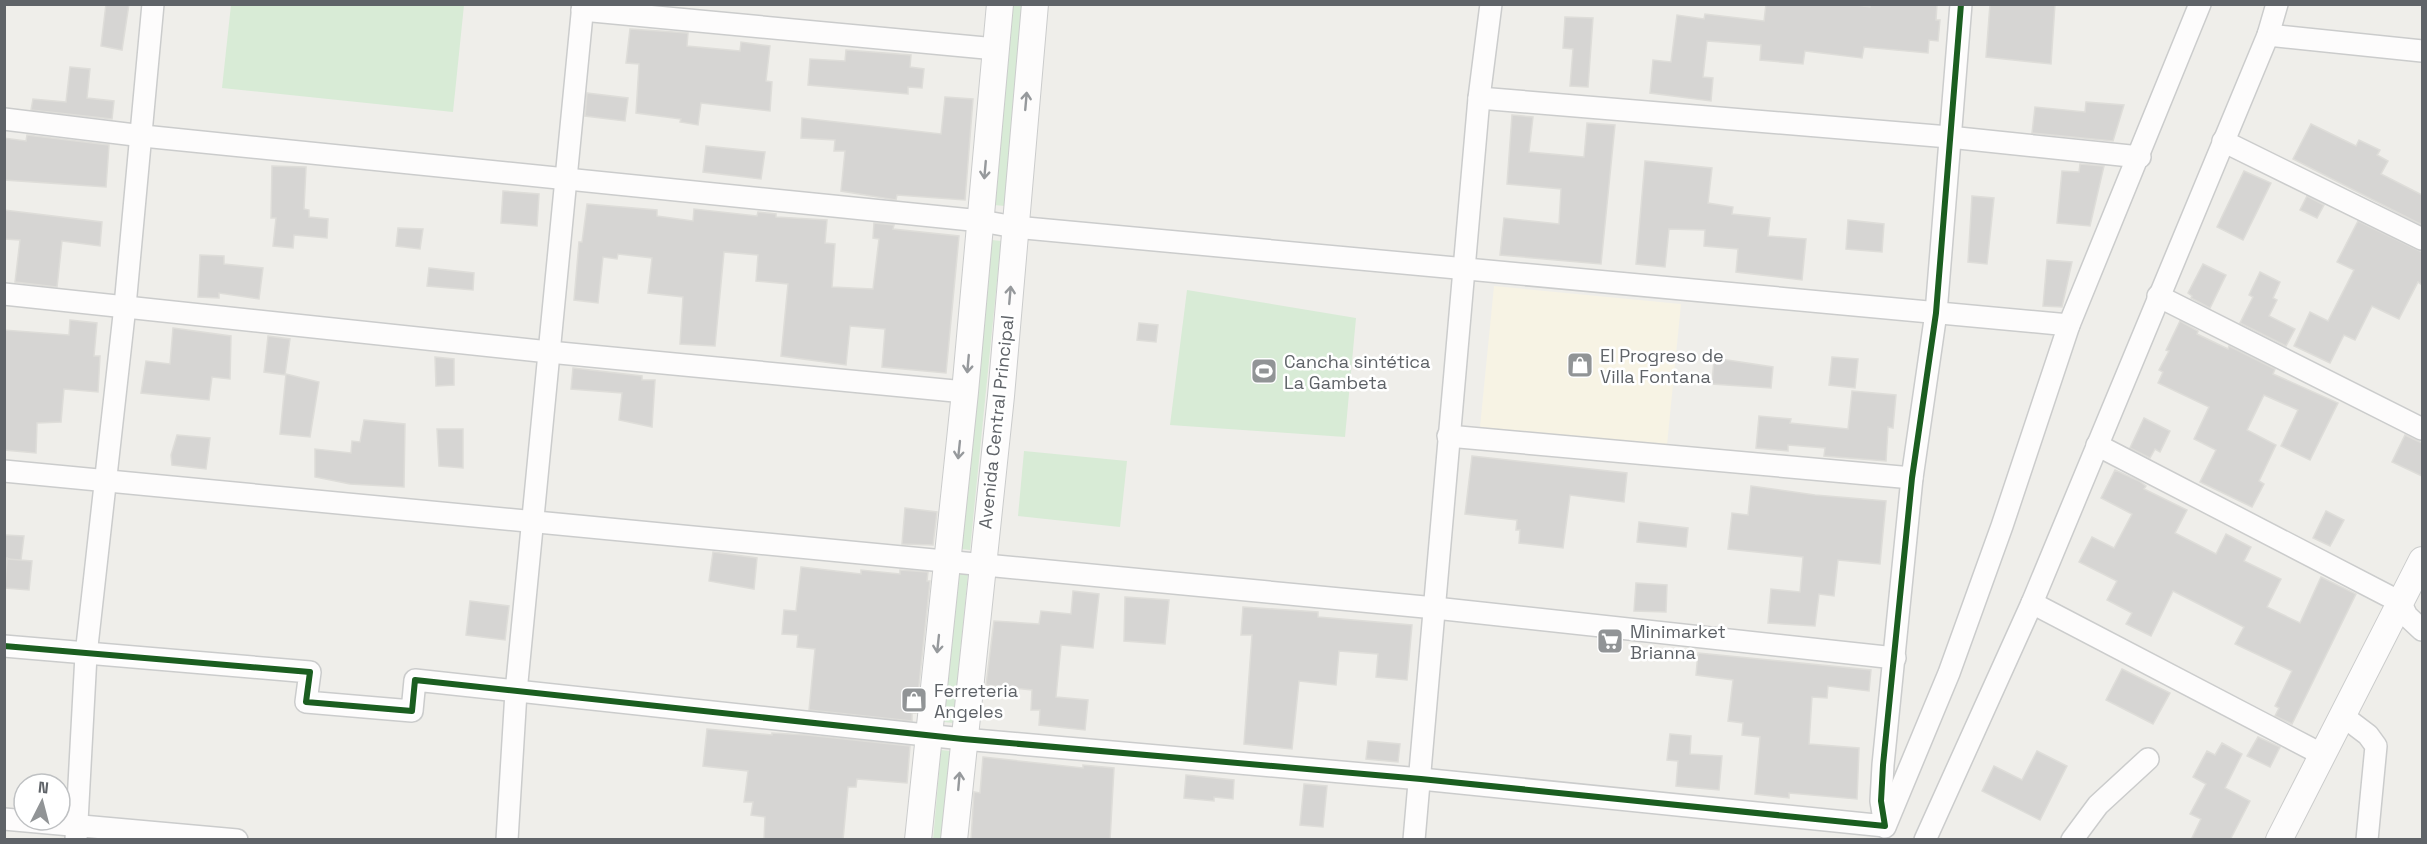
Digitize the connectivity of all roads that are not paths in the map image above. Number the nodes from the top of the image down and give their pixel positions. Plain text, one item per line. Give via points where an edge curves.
1 (153, 4) edge
2 (1000, 4) edge
3 (1035, 4) edge
4 (1491, 4) edge
5 (1961, 4) edge
6 (2200, 4) edge
7 (2277, 4) edge
8 (582, 8) edge
9 (2268, 35) junction
10 (996, 49) junction
11 (2422, 51) edge
12 (1479, 98) junction
13 (4, 119) edge
14 (142, 136) junction
15 (1949, 137) junction
16 (2223, 141) junction
17 (2140, 157) junction
18 (565, 179) junction
19 (981, 220) junction
20 (1016, 226) junction
21 (2422, 239) edge
22 (1463, 269) junction
23 (4, 294) edge
24 (2158, 296) junction
25 (125, 306) junction
26 (1936, 313) junction
27 (2069, 325) junction
28 (549, 352) junction
29 (965, 392) junction
30 (2422, 429) edge
31 (1448, 436) junction
32 (2097, 445) junction
33 (4, 471) edge
34 (1912, 478) junction
35 (107, 481) junction
36 (532, 522) junction
37 (947, 561) junction
38 (2422, 561) edge
39 (981, 564) junction
40 (2400, 602) junction
41 (2032, 603) junction
42 (1435, 608) junction
43 (2422, 630) edge
44 (4, 646) edge
45 (86, 655) junction
46 (1895, 658) junction
47 (516, 692) junction
48 (2343, 716) junction
49 (928, 734) junction
50 (963, 739) junction
51 (2323, 755) junction
52 (2148, 759) dead end
53 (1421, 779) junction
54 (4, 819) edge
55 (77, 832) edge
56 (1883, 833) edge
57 (237, 840) edge
58 (507, 840) edge
59 (918, 840) edge
60 (954, 840) edge
61 (1414, 840) edge
62 (1925, 840) edge
63 (2072, 840) edge
64 (2279, 840) edge
65 (2367, 840) edge

1 - 14 street
2 - 10 street, Avenida Central Principal
20 -> 3 street, Avenida Central Principal
4 - 12 street
5 - 15 street
6 - 17 street
7 - 9 street
8 - 10 street
8 - 18 street
9 - 11 street
9 - 16 street
10 -> 19 street, Avenida Central Principal
12 - 15 street
12 - 22 street
13 - 14 street
14 - 18 street
14 - 25 street
15 - 17 street
15 - 26 street
16 - 21 street
16 - 24 street
17 - 27 street
18 - 19 street
18 - 28 street
19 - 20 street
19 -> 29 street, Avenida Central Principal
20 - 22 street
39 -> 20 street, Avenida Central Principal
22 - 26 street
22 - 31 street
23 - 25 street
24 - 30 street
24 - 32 street
25 - 28 street
25 - 35 street
26 - 27 street
26 - 34 street
27 - 56 street via 1949,673
28 - 29 street
28 - 36 street
29 -> 37 street, Avenida Central Principal
31 - 34 street
31 - 42 street
32 - 40 street
32 - 41 street
33 - 35 street
34 - 46 street
35 - 36 street
35 - 45 street
36 - 37 street
36 - 47 street
37 - 39 street
37 -> 49 street, Avenida Central Principal
38 - 40 street
39 - 42 street
39 - 50 street, Avenida Central Principal
40 - 43 street via 2407,616
40 - 48 street
41 - 51 street
41 - 62 street
42 - 46 street
42 - 53 street
44 - 45 street
45 - 47 street via 310,672 306,702 412,711 416,680
45 - 55 street
46 - 56 street via 1881,801
47 - 49 street
47 - 58 street
48 - 51 street
48 - 65 street via 2376,746
49 - 50 street
49 - 59 street, Avenida Central Principal
50 - 53 street
60 -> 50 street, Avenida Central Principal
51 - 64 street
52 - 63 street via 2098,805
53 - 56 street
53 - 61 street
54 - 55 street
55 - 57 street

